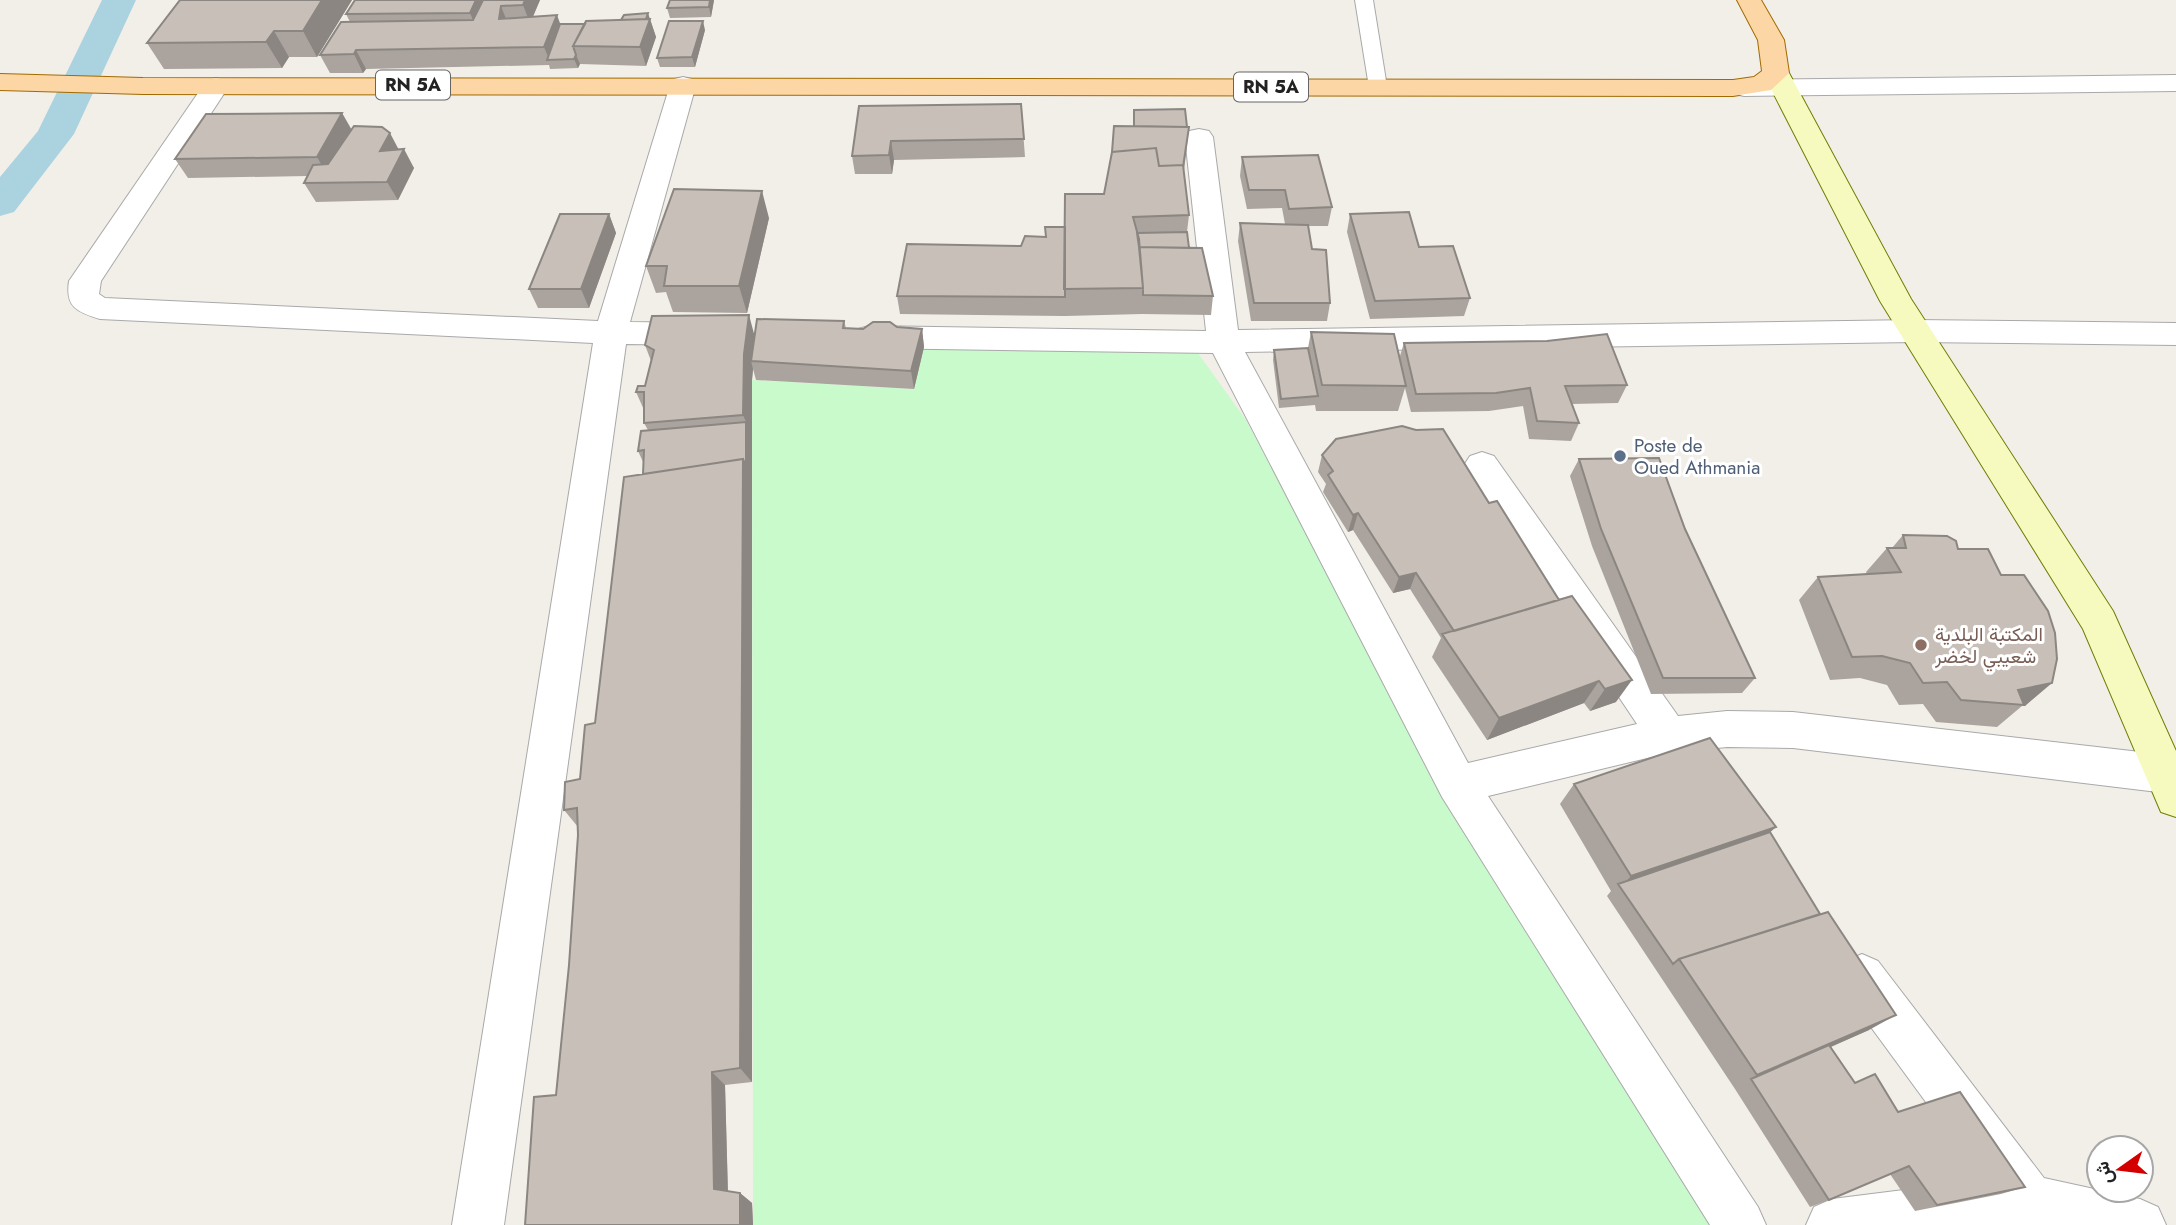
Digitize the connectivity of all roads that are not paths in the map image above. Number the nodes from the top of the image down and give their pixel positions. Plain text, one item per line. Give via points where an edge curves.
1 (1364, 0) edge
2 (1749, 0) edge
3 (1780, 80) junction
4 (0, 82) edge
5 (2176, 83) edge
6 (683, 85) junction
7 (216, 86) junction
8 (1378, 87) junction
9 (1734, 88) joint
10 (1199, 137) dead end
11 (1915, 331) junction
12 (611, 333) junction
13 (2176, 334) edge
14 (734, 335) edge
15 (844, 336) edge
16 (1223, 341) junction
17 (1482, 465) dead end
18 (1682, 733) junction
19 (2168, 767) edge
20 (1723, 776) edge
21 (1457, 784) junction
22 (1836, 942) edge
23 (2029, 1200) junction
24 (478, 1225) edge
25 (1740, 1225) edge
26 (1832, 1225) edge
27 (2140, 1225) edge

1 - 8 lane
2 - 3 main road via 1771,40
3 - 5 street
3 - 9 street
3 - 11 street
4 - 7 main road, RN 5A
6 - 7 main road, RN 5A
6 - 8 main road, RN 5A
6 - 12 street
7 - 12 street via 85,281 83,295 92,305
8 - 9 main road, RN 5A
10 - 16 street
11 - 13 street
11 - 16 street
11 - 19 street via 2099,622
12 - 14 street
12 - 24 street
15 - 16 street
16 - 21 street
17 - 18 street
18 - 19 street via 1793,730
18 - 20 street
18 - 21 street
21 - 25 street
22 - 23 street
23 - 26 street
23 - 27 street

